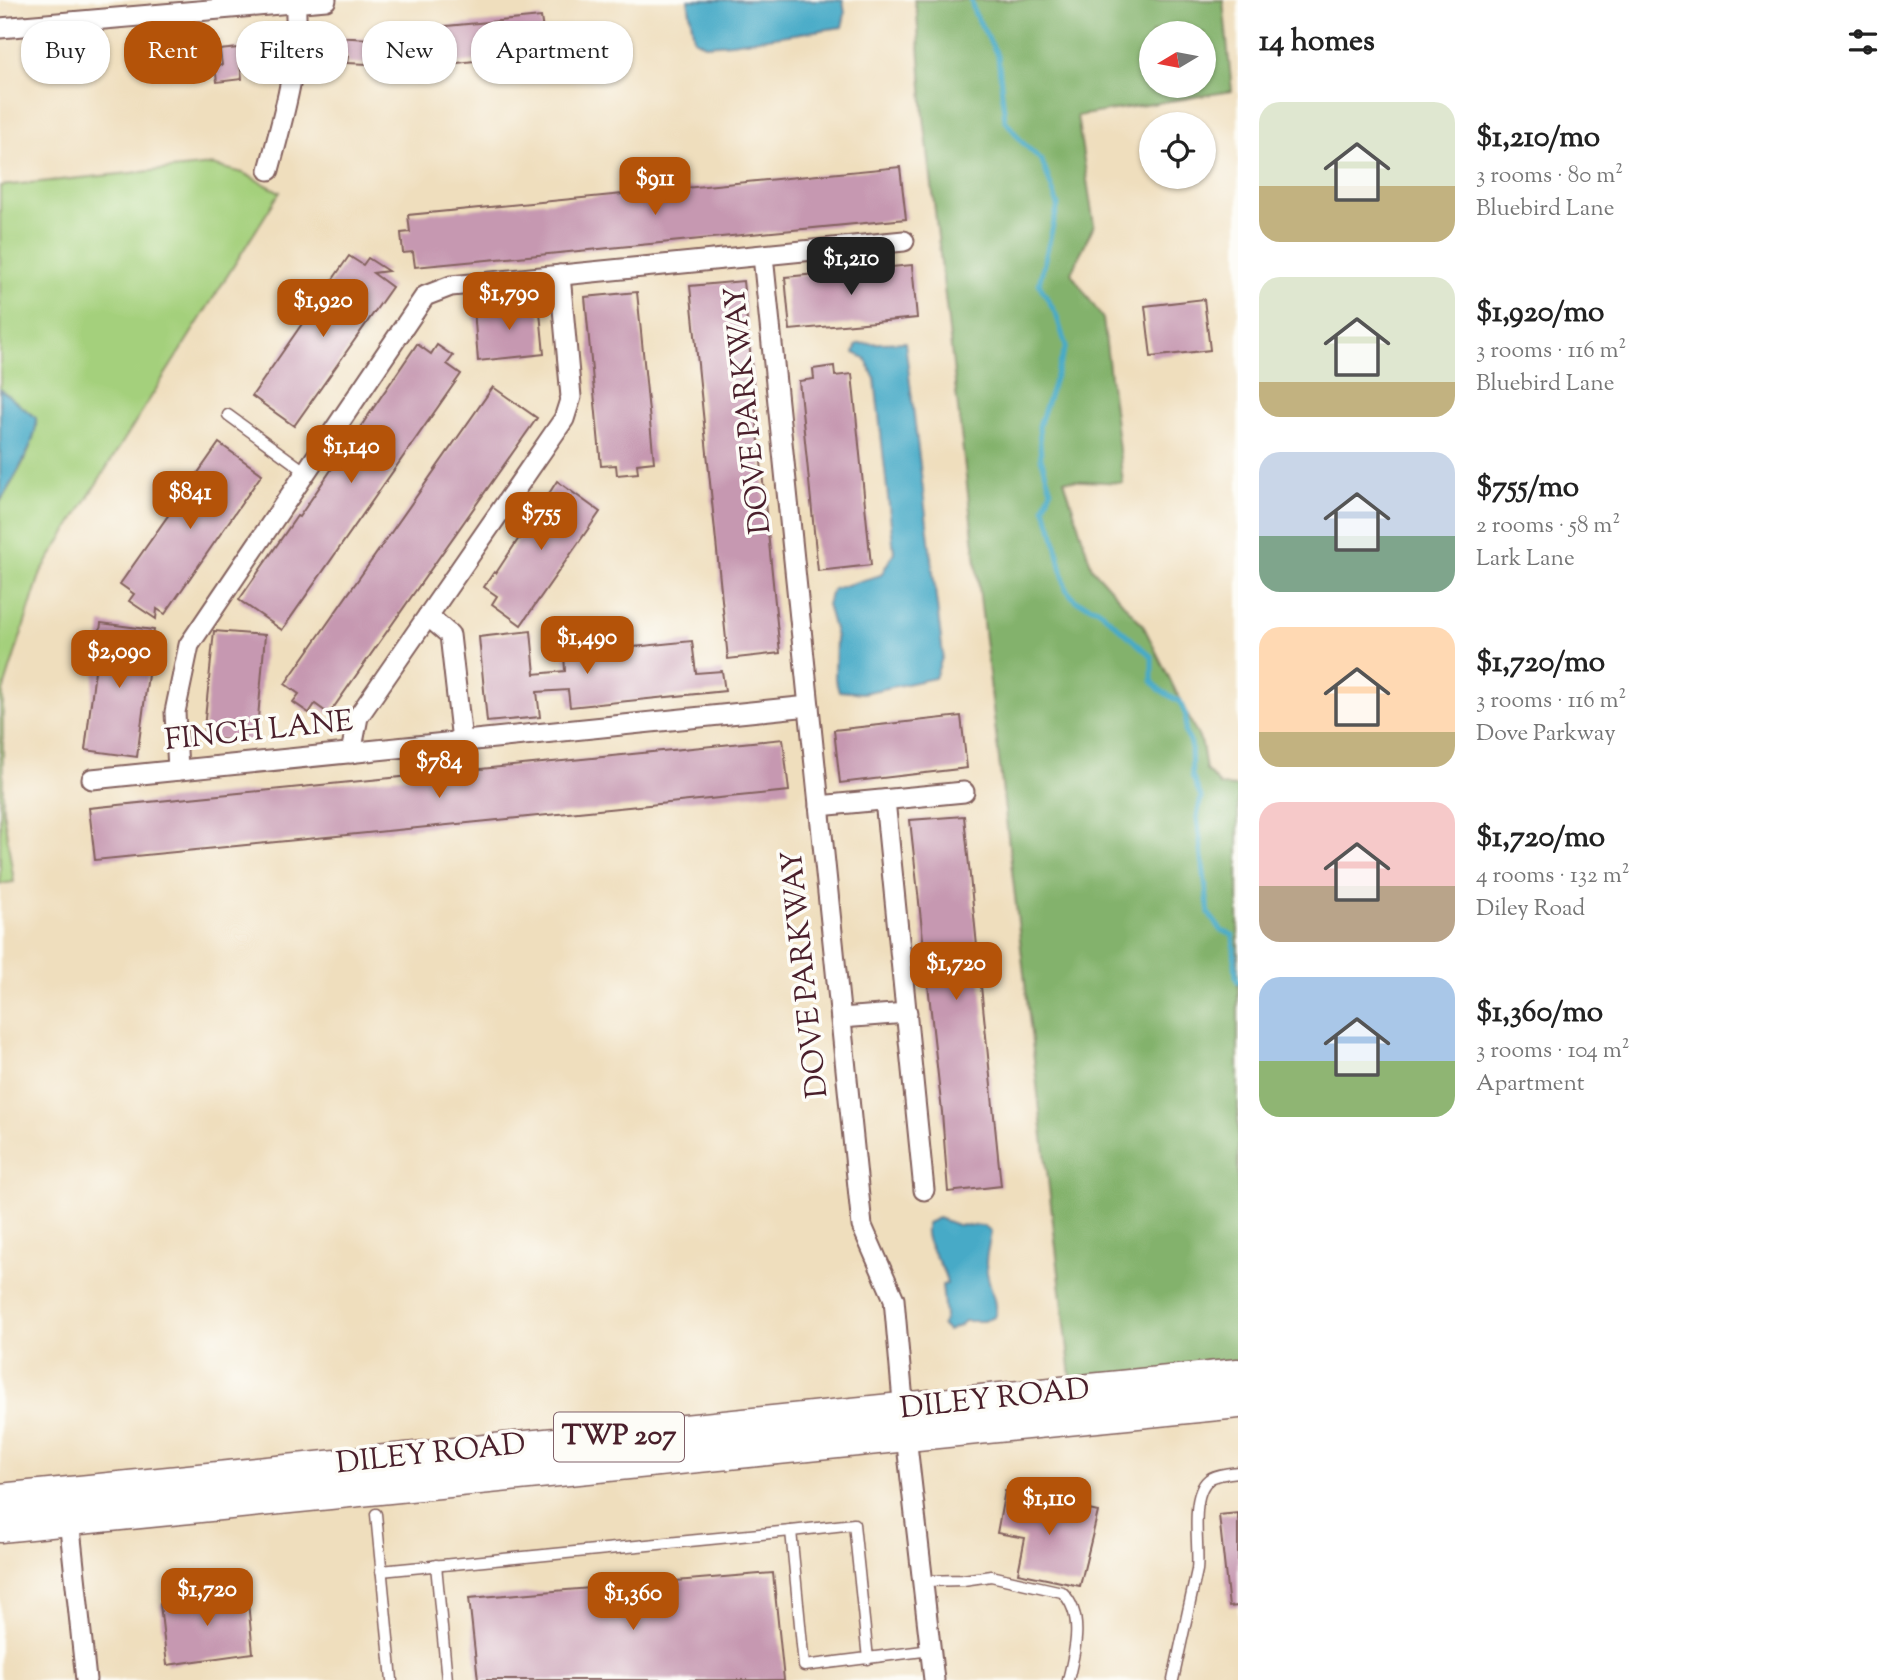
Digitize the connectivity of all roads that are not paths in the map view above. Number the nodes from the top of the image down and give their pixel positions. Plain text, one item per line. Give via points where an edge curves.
1 (326, 0) edge
2 (295, 2) edge
3 (0, 28) edge
4 (269, 170) dead end
5 (904, 242) dead end
6 (763, 256) junction
7 (560, 275) junction
8 (228, 415) dead end
9 (306, 472) junction
10 (428, 616) junction
11 (809, 706) junction
12 (462, 741) junction
13 (351, 752) junction
14 (178, 770) junction
15 (92, 779) dead end
16 (964, 792) dead end
17 (885, 800) junction
18 (819, 806) junction
19 (907, 1013) junction
20 (841, 1018) junction
21 (924, 1190) dead end
22 (1238, 1375) edge
23 (1238, 1402) edge
24 (905, 1422) junction
25 (1238, 1472) edge
26 (0, 1500) edge
27 (68, 1505) junction
28 (376, 1514) dead end
29 (0, 1526) edge
30 (791, 1531) junction
31 (436, 1565) junction
32 (381, 1571) junction
33 (923, 1581) junction
34 (931, 1650) junction
35 (868, 1659) junction
36 (86, 1680) edge
37 (392, 1680) edge
38 (447, 1680) edge
39 (934, 1680) edge
40 (1068, 1680) edge
41 (1173, 1680) edge

1 - 2 street
2 - 3 street
2 - 4 street via 292,80
5 - 6 street
6 - 7 street
6 - 11 street, DOVE PARKWAY
7 - 9 street via 451,286 425,296
7 - 10 street via 571,397 564,419
8 - 9 lane
9 - 14 street via 188,645 175,712
10 - 12 street via 450,635
10 - 13 street via 358,717
11 - 12 street, FINCH LANE
11 - 18 street, DOVE PARKWAY
12 - 13 street, FINCH LANE
13 - 14 street, FINCH LANE
14 - 15 street, FINCH LANE
16 - 17 street
17 - 18 street
17 - 19 street
18 - 20 street, DOVE PARKWAY
19 - 20 street
19 - 21 street
20 - 24 street, DOVE PARKWAY via 862,1226 894,1298
22 - 24 highway, DILEY ROAD / TWP 207
23 - 24 highway, DILEY ROAD / TWP 207
24 - 27 highway, DILEY ROAD / TWP 207
24 - 33 street, DOVE PARKWAY
25 - 41 lane via 1211,1478 1199,1494 1198,1570
26 - 27 highway, DILEY ROAD / TWP 207
27 - 29 highway, DILEY ROAD / TWP 207
27 - 36 street
28 - 32 lane
30 - 31 lane
30 - 35 lane via 854,1524
30 - 35 lane via 804,1666
31 - 32 lane
31 - 38 lane
32 - 37 lane
33 - 34 street, DOVE PARKWAY
33 - 40 lane via 991,1576 1062,1592 1075,1611
34 - 35 lane
34 - 39 street, DOVE PARKWAY

